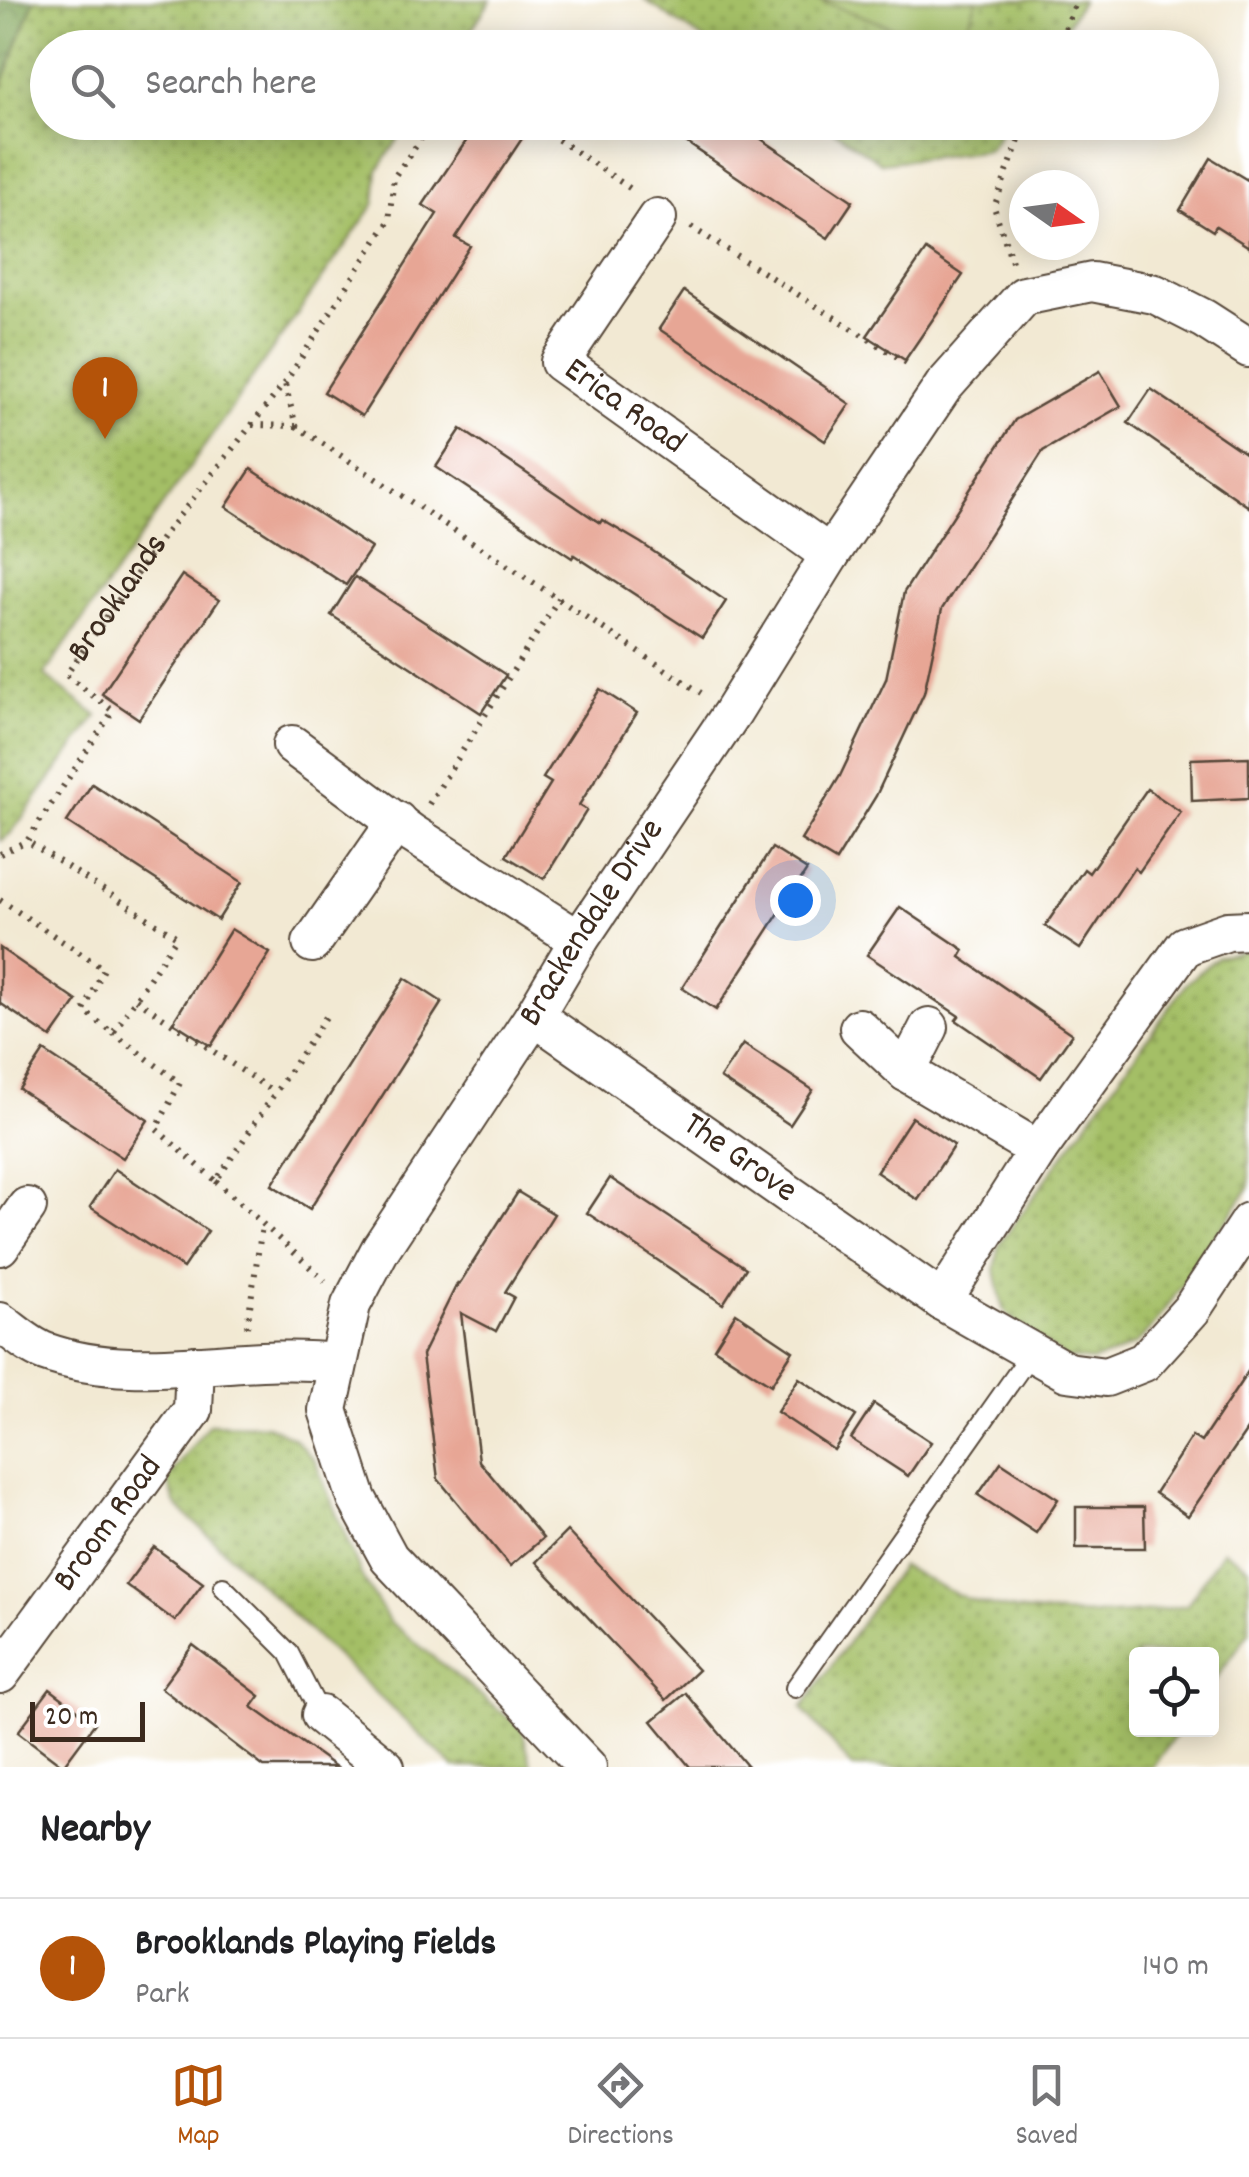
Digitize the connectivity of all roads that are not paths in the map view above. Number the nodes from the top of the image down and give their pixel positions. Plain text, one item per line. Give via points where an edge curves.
1 (662, 213) road end
2 (1249, 348) edge
3 (830, 555) junction
4 (292, 745) dead end
5 (404, 827) junction
6 (1249, 930) edge
7 (579, 940) junction
8 (312, 942) dead end
9 (534, 1016) junction
10 (929, 1027) dead end
11 (859, 1028) dead end
12 (906, 1072) junction
13 (1038, 1150) junction
14 (27, 1207) dead end
15 (1249, 1222) edge
16 (0, 1246) edge
17 (942, 1301) junction
18 (0, 1322) edge
19 (1032, 1352) junction
20 (336, 1363) junction
21 (194, 1365) junction
22 (224, 1586) dead end
23 (2, 1666) edge
24 (795, 1688) dead end
25 (321, 1715) joint
26 (374, 1764) edge
27 (587, 1767) edge

1 - 3 street, Erica Road via 560,362
2 - 3 street, Brackendale Drive via 1155,294 1092,282 1024,296 944,386
3 - 7 street, Brackendale Drive
4 - 5 street
5 - 7 street
5 - 8 street
6 - 13 street via 1184,946
7 - 9 street, Brackendale Drive
9 - 17 street, The Grove
9 - 20 street, Brackendale Drive via 381,1248 352,1305
10 - 12 street
11 - 12 street
12 - 13 street
13 - 17 street
14 - 16 street
15 - 19 street, The Grove via 1191,1310 1144,1362 1106,1377 1067,1372
17 - 19 street, The Grove
18 - 21 street via 42,1351 109,1368
19 - 24 lane
20 - 21 street
20 - 27 street, Brackendale Drive via 328,1410 357,1498 389,1558
21 - 23 street, Broom Road via 193,1410
22 - 25 lane via 289,1652
25 - 26 street

